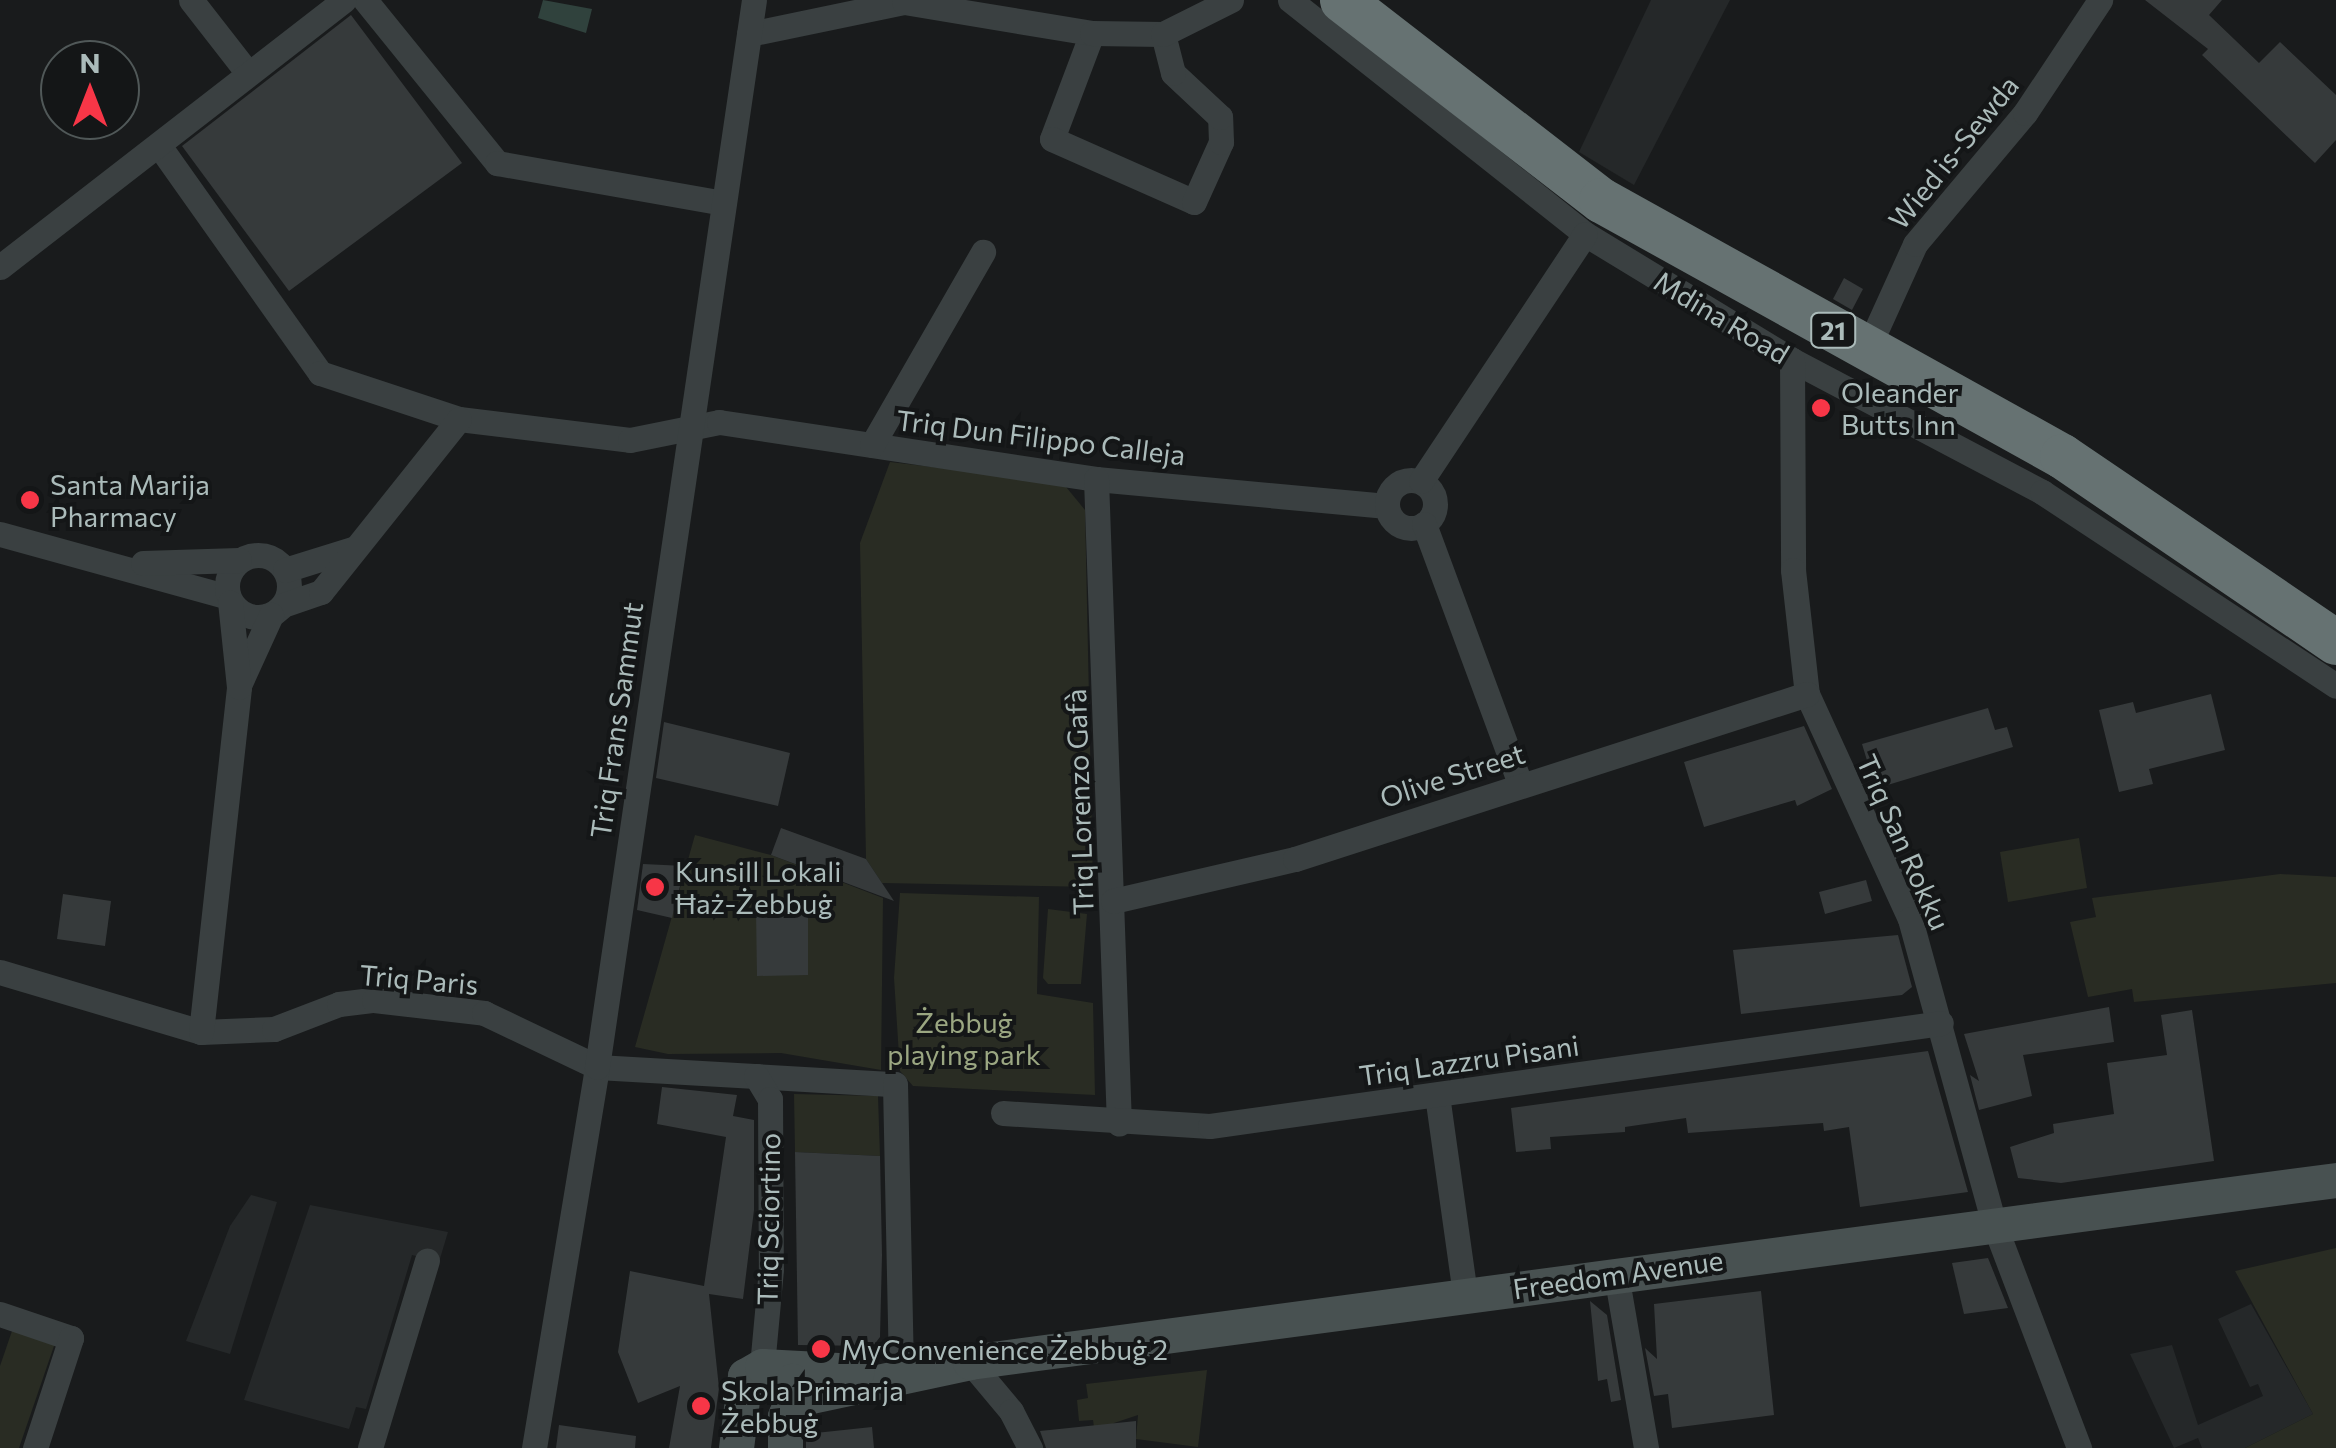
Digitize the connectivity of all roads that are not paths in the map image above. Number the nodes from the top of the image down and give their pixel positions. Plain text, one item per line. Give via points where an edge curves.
1 (191, 0) edge
2 (344, 0) edge
3 (364, 0) edge
4 (754, 0) edge
5 (1231, 0) edge
6 (1290, 0) edge
7 (1342, 0) edge
8 (2100, 0) edge
9 (1092, 33) junction
10 (749, 34) junction
11 (1163, 34) junction
12 (246, 72) junction
13 (160, 147) junction
14 (723, 203) junction
15 (1586, 234) junction
16 (982, 252) dead end
17 (0, 267) edge
18 (1867, 350) junction
19 (1792, 360) junction
20 (459, 419) junction
21 (688, 429) junction
22 (872, 445) junction
23 (1096, 478) junction
24 (1420, 482) junction
25 (1388, 506) junction
26 (1424, 524) junction
27 (0, 534) edge
28 (352, 549) junction
29 (239, 560) junction
30 (118, 564) junction
31 (285, 570) junction
32 (229, 600) junction
33 (277, 610) junction
34 (2336, 642) edge
35 (239, 686) junction
36 (2336, 686) edge
37 (1807, 694) junction
38 (1520, 784) junction
39 (1113, 901) junction
40 (0, 972) edge
41 (1942, 1023) junction
42 (202, 1032) junction
43 (597, 1067) junction
44 (756, 1076) junction
45 (1437, 1095) junction
46 (1003, 1113) dead end
47 (1119, 1124) junction
48 (2336, 1180) edge
49 (1994, 1224) junction
50 (428, 1260) dead end
51 (1616, 1274) junction
52 (1466, 1294) junction
53 (0, 1314) edge
54 (970, 1362) junction
55 (901, 1373) junction
56 (782, 1400) edge
57 (35, 1448) edge
58 (370, 1448) edge
59 (534, 1448) edge
60 (736, 1448) edge
61 (1030, 1448) edge
62 (1646, 1448) edge
63 (2079, 1448) edge

1 - 12 street
2 - 12 street
3 - 14 street via 497,162
4 - 10 street, Triq Frans Sammut
5 - 11 street
6 - 15 street, Mdina Road
7 - 18 highway, Mdina Road / 21 via 1601,200
8 - 18 street, Wied is-Sewda via 2024,113 1915,244
9 - 10 street via 904,2
9 - 11 street
9 - 11 street via 1052,139 1194,202 1221,142 1220,117 1173,73
10 - 14 street, Triq Frans Sammut
12 - 13 street
13 - 17 street
13 - 20 street, Triq Dun Filippo Calleja via 320,374
14 - 21 street, Triq Frans Sammut
15 - 19 street, Mdina Road
15 - 24 street
16 - 22 street
18 - 34 highway, Mdina Road / 21 via 2062,456
19 - 36 street, Mdina Road via 2042,492
19 - 37 street, Triq San Rokku via 1793,570
20 - 21 street, Triq Dun Filippo Calleja via 630,440
20 - 28 street
21 - 22 street, Triq Dun Filippo Calleja via 719,422
21 - 43 street, Triq Frans Sammut
22 - 23 street, Triq Dun Filippo Calleja
23 - 25 street, Triq Dun Filippo Calleja
23 - 39 street, Triq Lorenzo Gafà
24 - 25 street via 1397,484
24 - 26 street via 1435,504
25 - 26 street via 1400,525
26 - 38 street
27 - 30 street
28 - 31 street
28 - 33 street via 321,592
29 - 30 street
29 - 31 street via 269,556
29 - 32 street via 228,574
30 - 32 street
31 - 33 street via 289,588
32 - 33 street via 244,615
32 - 35 street
33 - 35 street
35 - 42 street
37 - 38 street, Olive Street
37 - 41 street, Triq San Rokku via 1910,919
38 - 39 street, Olive Street via 1295,859
39 - 47 street, Triq Lorenzo Gafà
40 - 42 street, Triq Paris
41 - 45 street, Triq Lazzru Pisani
41 - 49 street, Triq San Rokku
42 - 43 street, Triq Paris via 274,1029 339,1004 374,1000 484,1012
43 - 44 street, Triq Paris
43 - 59 street, Triq Frans Sammut
44 - 55 street, Triq Paris via 895,1084
44 - 56 street, Triq Sciortino via 770,1099 771,1269
45 - 47 street, Triq Lazzru Pisani via 1210,1126
45 - 52 street
46 - 47 street, Triq Lazzru Pisani
48 - 49 street, Freedom Avenue
49 - 51 street, Freedom Avenue
49 - 63 street, Triq San Rokku
50 - 58 street
51 - 52 street, Freedom Avenue
51 - 62 street
52 - 54 street, Freedom Avenue
53 - 57 street via 72,1338
54 - 55 street, Freedom Avenue
54 - 61 street via 1011,1410
55 - 56 street, Freedom Avenue
56 - 60 street, Triq Sciortino via 740,1382

